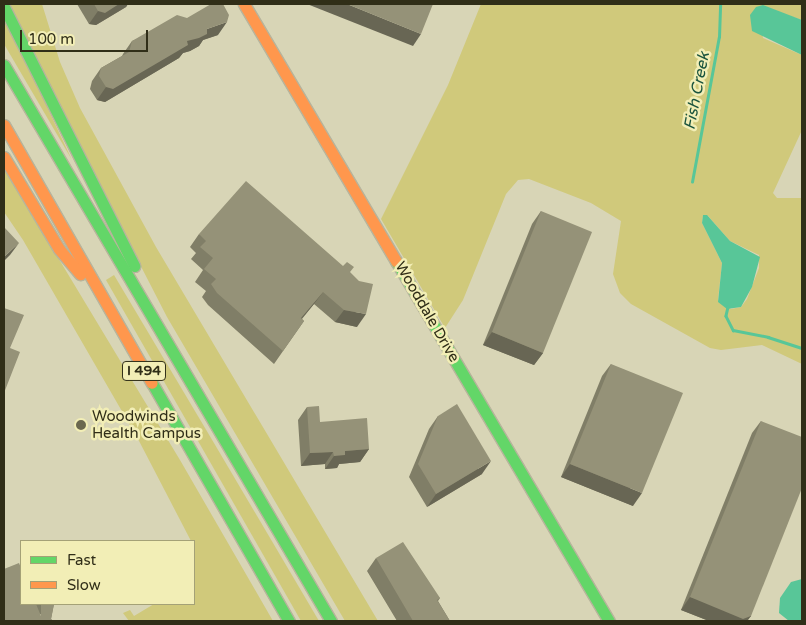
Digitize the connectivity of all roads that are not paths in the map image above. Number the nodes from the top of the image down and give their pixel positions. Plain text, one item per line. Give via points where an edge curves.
1 (244, 4) edge
2 (4, 7) edge
3 (4, 65) edge
4 (4, 125) edge
5 (4, 158) edge
6 (148, 314) junction
7 (113, 316) junction
8 (289, 621) edge
9 (331, 621) edge
10 (609, 621) edge

1 - 10 main road, Wooddale Drive
2 - 6 main road via 137,272
3 - 6 main road, I 494
4 - 7 main road, I 494
5 - 7 main road via 59,248
6 - 9 main road, I 494
7 - 8 main road, I 494

